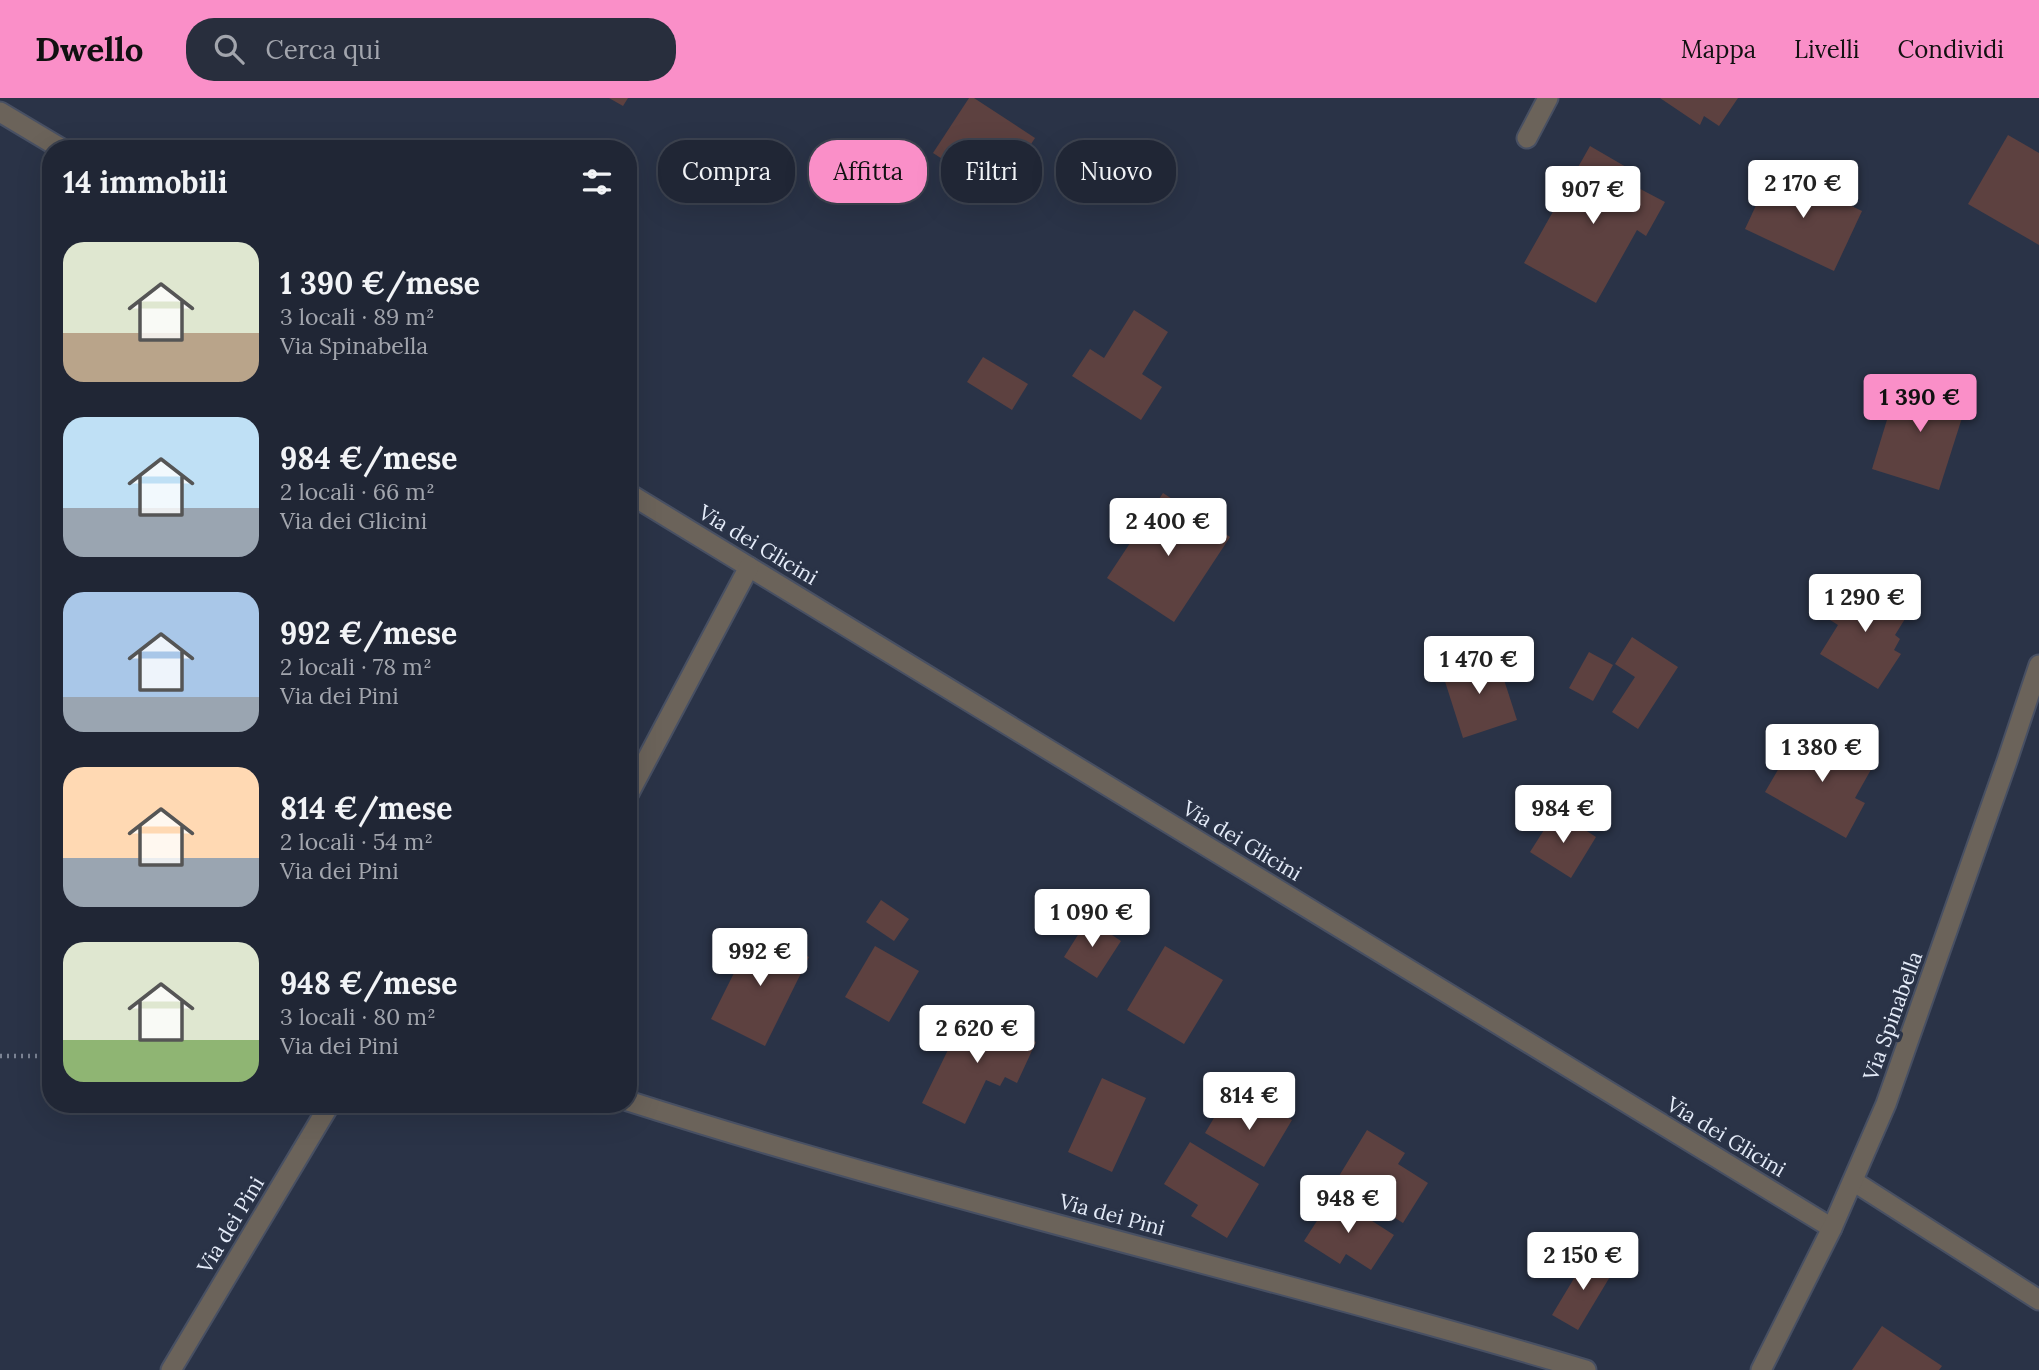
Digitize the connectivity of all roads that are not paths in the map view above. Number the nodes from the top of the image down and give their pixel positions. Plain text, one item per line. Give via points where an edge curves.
1 (1548, 98) edge
2 (0, 112) edge
3 (1527, 138) dead end
4 (47, 140) edge
5 (637, 499) edge
6 (749, 567) junction
7 (2039, 665) edge
8 (637, 778) edge
9 (637, 1104) edge
10 (325, 1113) edge
11 (1853, 1181) junction
12 (1832, 1228) junction
13 (2039, 1300) edge
14 (172, 1370) edge
15 (1586, 1370) edge
16 (1761, 1370) edge

1 - 3 street
2 - 4 street
5 - 6 street, Via dei Glicini
6 - 8 street
6 - 12 street, Via dei Glicini
7 - 11 street, Via Spinabella via 1895,1078
9 - 15 street, Via dei Pini via 831,1164 1420,1321
10 - 14 street, Via dei Pini
11 - 12 street, Via Spinabella
11 - 13 street
12 - 16 street, Via Spinabella

